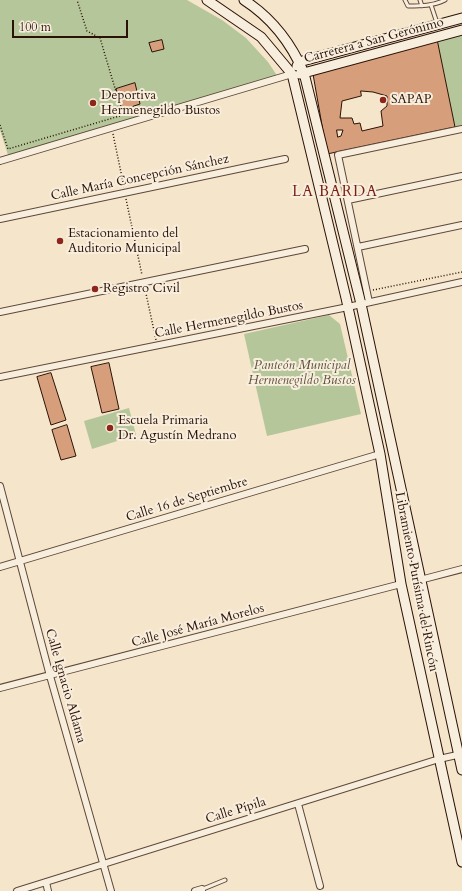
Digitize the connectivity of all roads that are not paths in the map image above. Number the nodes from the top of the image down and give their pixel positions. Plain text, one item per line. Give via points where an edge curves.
1 (207, 0) edge
2 (244, 0) edge
3 (405, 0) edge
4 (420, 0) edge
5 (445, 0) edge
6 (440, 1) edge
7 (431, 5) junction
8 (422, 6) junction
9 (462, 18) edge
10 (438, 24) junction
11 (462, 30) edge
12 (300, 62) junction
13 (304, 73) junction
14 (292, 74) junction
15 (462, 129) edge
16 (285, 159) dead end
17 (0, 161) edge
18 (462, 176) edge
19 (348, 200) junction
20 (0, 218) edge
21 (462, 225) edge
22 (358, 247) junction
23 (305, 249) dead end
24 (462, 282) edge
25 (365, 303) junction
26 (348, 307) junction
27 (0, 312) edge
28 (0, 377) edge
29 (380, 454) junction
30 (0, 486) edge
31 (20, 561) junction
32 (0, 567) edge
33 (462, 569) edge
34 (420, 580) junction
35 (401, 584) junction
36 (50, 676) junction
37 (0, 688) edge
38 (460, 754) edge
39 (439, 759) junction
40 (462, 770) edge
41 (298, 804) junction
42 (462, 862) edge
43 (104, 863) junction
44 (225, 880) dead end
45 (46, 882) junction
46 (320, 886) dead end
47 (202, 890) edge
48 (17, 891) edge
49 (48, 891) edge
50 (111, 891) edge
51 (195, 891) edge

1 - 14 main road via 261,37
2 - 12 main road, Libramiento Purísima del Rincón via 279,29
3 - 8 lane via 408,6
4 - 8 lane
5 - 6 lane
6 - 7 lane
7 - 8 lane
7 - 10 lane
9 - 10 main road
10 - 12 main road
11 - 13 main road, Carretera a San Gerónimo
12 - 13 main road, Libramiento Purísima del Rincón
12 - 14 main road
13 - 14 main road, Carretera a San Gerónimo
13 - 25 main road, Libramiento Purísima del Rincón
14 - 17 street
14 - 26 main road, Libramiento Purísima del Rincón
15 - 19 street via 338,155
16 - 20 street, Calle María Concepción Sánchez
18 - 19 street
19 - 22 street
21 - 22 street
22 - 25 street via 367,291
23 - 27 street
24 - 25 street, Calle Hermenegildo Bustos
25 - 26 street, Calle Hermenegildo Bustos
25 - 34 main road, Libramiento Purísima del Rincón
26 - 28 street, Calle Hermenegildo Bustos
26 - 29 main road, Libramiento Purísima del Rincón
29 - 31 street, Calle 16 de Septiembre
29 - 35 main road, Libramiento Purísima del Rincón
30 - 31 street, Calle Ignacio Aldama
31 - 32 street, Calle 16 de Septiembre
31 - 36 street, Calle Ignacio Aldama
33 - 34 street
34 - 38 main road, Libramiento Purísima del Rincón
35 - 36 street, Calle José María Morelos
35 - 39 main road, Libramiento Purísima del Rincón
36 - 37 street, Calle José María Morelos
36 - 43 street, Calle Ignacio Aldama
38 - 39 street, Calle Pípila
38 - 40 main road, Libramiento Purísima del Rincón
39 - 41 street, Calle Pípila
39 - 42 main road, Libramiento Purísima del Rincón
41 - 43 street, Calle Pípila
41 - 46 street
43 - 45 street, Calle Pípila
43 - 50 street, Calle Ignacio Aldama
44 - 47 lane
45 - 48 street, Calle Pípila
45 - 49 street
47 - 51 street

